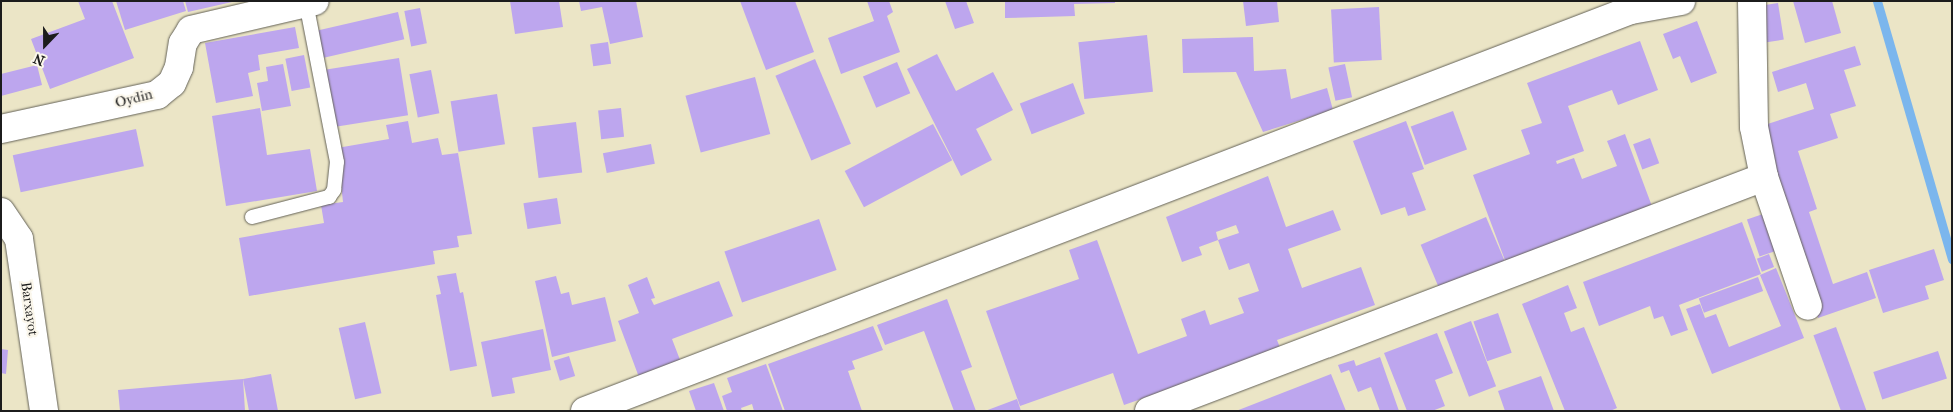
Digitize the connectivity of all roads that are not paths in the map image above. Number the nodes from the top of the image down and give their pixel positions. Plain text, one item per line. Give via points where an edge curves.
1 (1681, 1) edge
2 (1752, 1) edge
3 (310, 2) edge
4 (1, 129) edge
5 (1764, 177) junction
6 (1, 212) edge
7 (252, 217) dead end
8 (1808, 306) dead end
9 (44, 411) edge
10 (585, 411) edge
11 (1149, 411) edge

1 - 10 street via 1632,10 1604,20
2 - 5 street via 1754,127
3 - 4 street, Oydin via 191,30 183,43 179,67 172,83 157,94
3 - 7 lane via 337,162 334,190 329,197
5 - 8 street
5 - 11 street
6 - 9 street, Barxayot via 19,239

